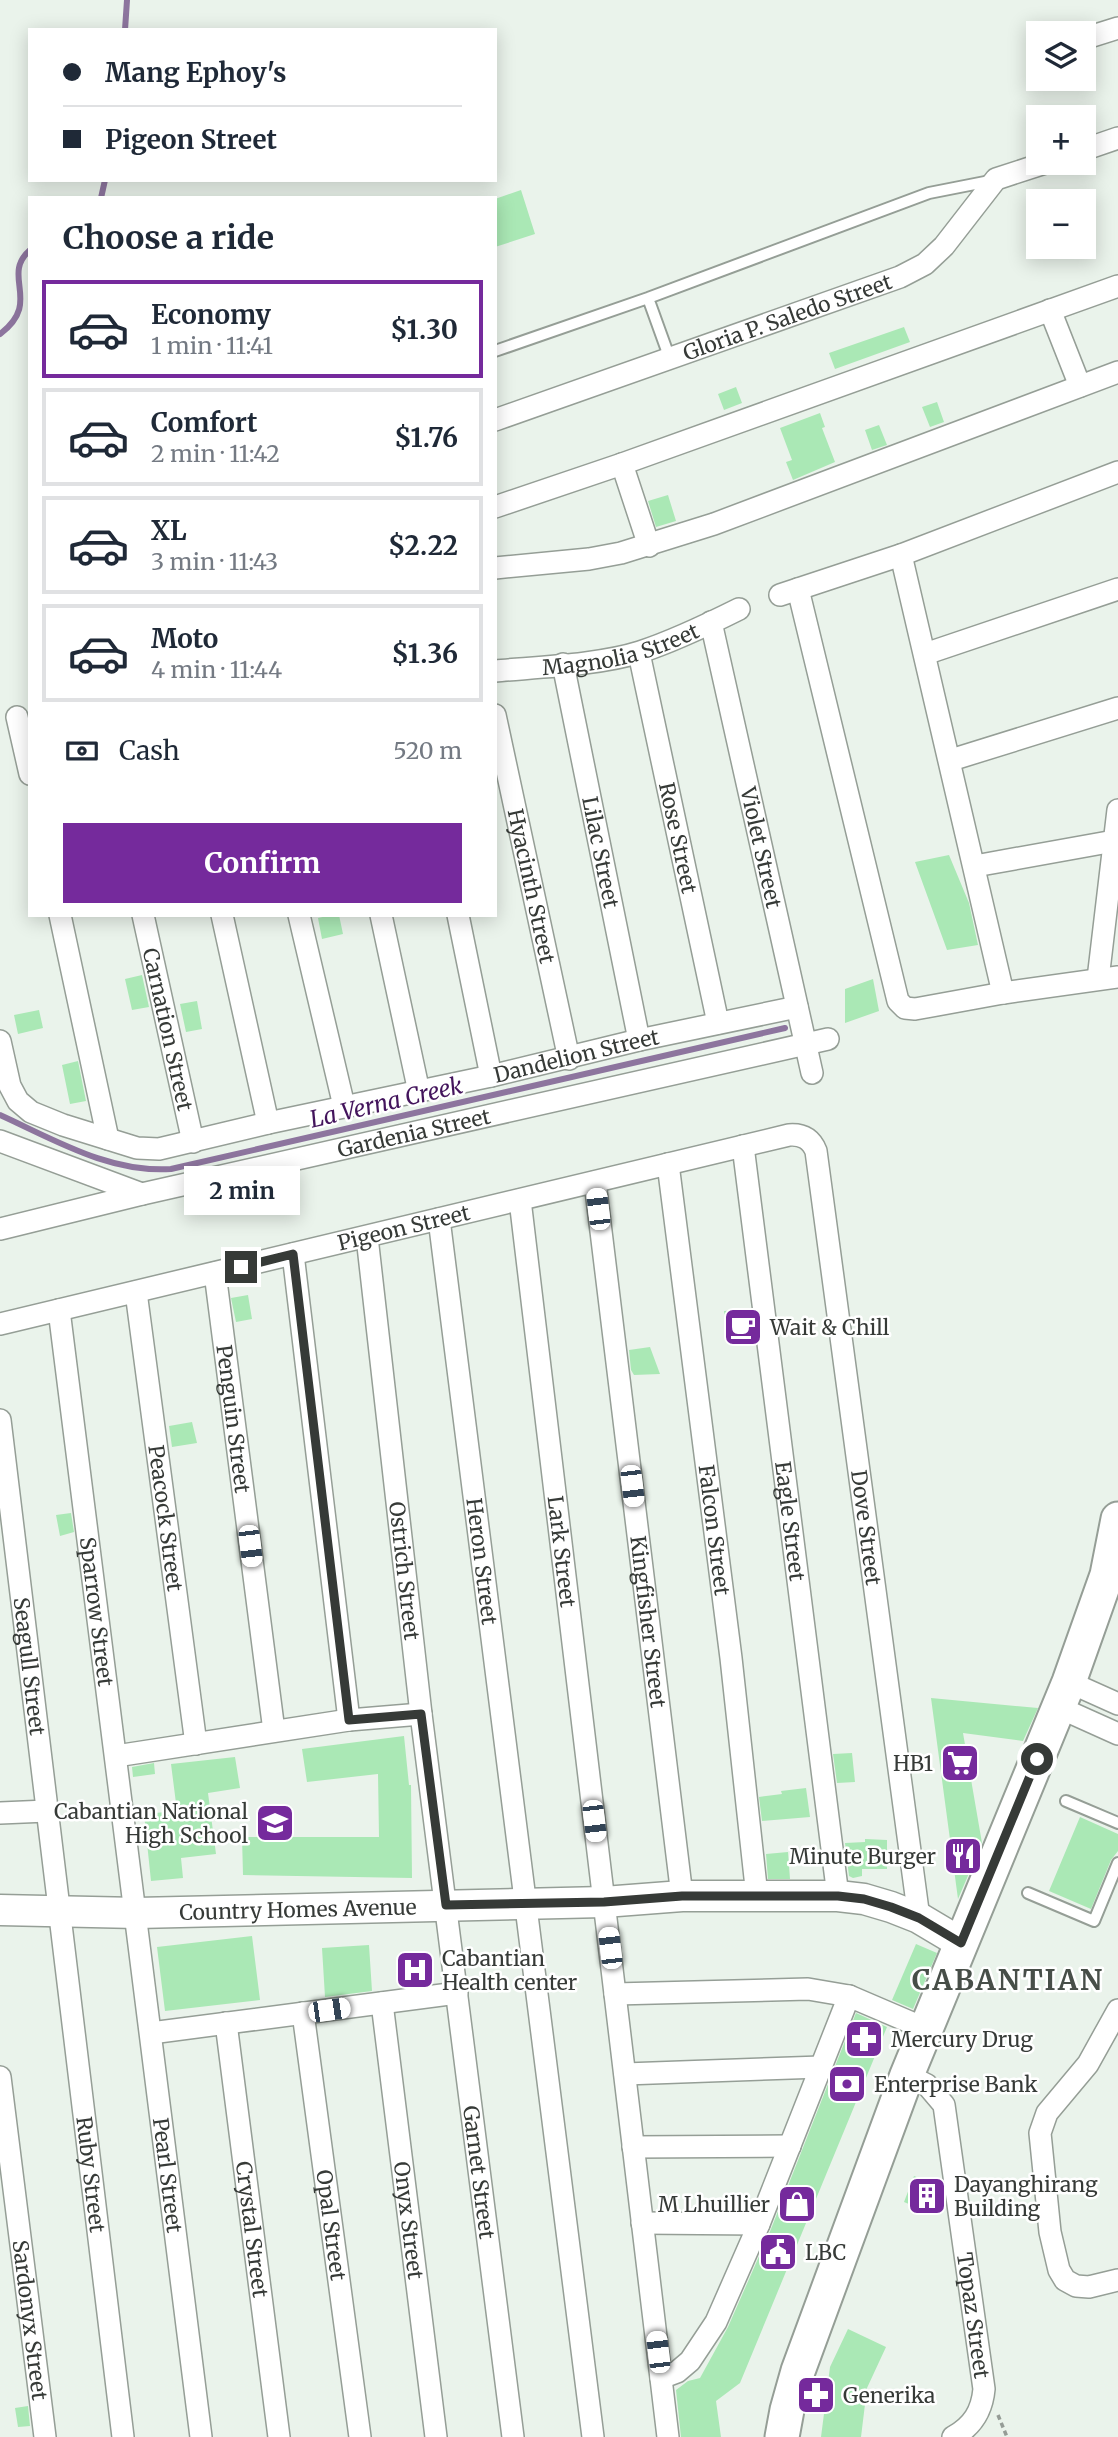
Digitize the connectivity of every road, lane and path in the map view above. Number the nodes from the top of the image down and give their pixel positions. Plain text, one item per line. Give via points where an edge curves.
1 (1118, 28) edge
2 (1096, 35) edge
3 (1118, 138) edge
4 (1096, 146) edge
5 (1026, 169) edge
6 (996, 179) junction
7 (1118, 286) edge
8 (648, 298) junction
9 (1050, 310) junction
10 (497, 350) edge
11 (670, 359) junction
12 (1118, 372) edge
13 (1080, 386) junction
14 (497, 419) edge
15 (622, 464) junction
16 (1118, 472) edge
17 (497, 506) edge
18 (649, 546) junction
19 (901, 555) junction
20 (497, 568) edge
21 (1118, 589) edge
22 (739, 609) dead end
23 (711, 622) junction
24 (639, 653) junction
25 (925, 654) junction
26 (563, 664) junction
27 (497, 671) edge
28 (1118, 708) edge
29 (16, 717) edge
30 (497, 724) edge
31 (951, 760) junction
32 (28, 766) edge
33 (1118, 810) edge
34 (1114, 841) junction
35 (975, 866) junction
36 (60, 917) edge
37 (143, 917) edge
38 (222, 917) edge
39 (299, 917) edge
40 (381, 917) edge
41 (458, 917) edge
42 (1108, 978) edge
43 (1003, 993) junction
44 (797, 1007) junction
45 (718, 1023) junction
46 (828, 1039) dead end
47 (639, 1040) junction
48 (0, 1041) edge
49 (805, 1044) junction
50 (569, 1059) junction
51 (812, 1073) dead end
52 (491, 1076) junction
53 (419, 1092) junction
54 (344, 1106) junction
55 (268, 1123) junction
56 (807, 1138) joint
57 (108, 1139) junction
58 (0, 1141) edge
59 (193, 1142) junction
60 (743, 1146) junction
61 (668, 1164) junction
62 (595, 1182) junction
63 (142, 1194) junction
64 (520, 1200) junction
65 (439, 1219) junction
66 (0, 1229) edge
67 (367, 1237) junction
68 (293, 1254) junction
69 (215, 1273) junction
70 (136, 1292) junction
71 (60, 1310) junction
72 (0, 1324) edge
73 (0, 1420) edge
74 (1118, 1518) edge
75 (1064, 1695) junction
76 (1118, 1704) edge
77 (421, 1714) junction
78 (349, 1720) junction
79 (274, 1731) junction
80 (1118, 1734) edge
81 (196, 1744) junction
82 (116, 1756) junction
83 (1066, 1801) dead end
84 (47, 1811) junction
85 (0, 1813) edge
86 (1118, 1823) edge
87 (1118, 1863) edge
88 (1028, 1893) dead end
89 (757, 1895) junction
90 (682, 1896) junction
91 (838, 1896) junction
92 (604, 1902) junction
93 (526, 1904) junction
94 (446, 1905) junction
95 (0, 1910) edge
96 (59, 1912) junction
97 (136, 1913) junction
98 (919, 1918) junction
99 (961, 1943) junction
100 (457, 1993) junction
101 (615, 1994) junction
102 (849, 1996) junction
103 (382, 2003) junction
104 (303, 2013) junction
105 (1117, 2020) edge
106 (226, 2023) junction
107 (926, 2029) junction
108 (151, 2033) junction
109 (821, 2067) junction
110 (625, 2074) junction
111 (907, 2075) junction
112 (0, 2077) edge
113 (790, 2146) junction
114 (633, 2147) junction
115 (642, 2223) junction
116 (759, 2224) junction
117 (1118, 2280) edge
118 (661, 2378) junction
119 (45, 2437) edge
120 (123, 2437) edge
121 (201, 2437) edge
122 (279, 2437) edge
123 (360, 2437) edge
124 (436, 2437) edge
125 (513, 2437) edge
126 (593, 2437) edge
127 (668, 2437) edge
128 (782, 2437) edge
129 (953, 2437) edge

1 - 2 street
3 - 4 street
5 - 6 street
6 - 8 lane via 929,192
6 - 11 street, Gloria P. Saledo Street via 944,246 900,277
7 - 9 street
8 - 10 lane
8 - 11 lane
9 - 13 street
9 - 15 street
11 - 14 street, Gloria P. Saledo Street
12 - 13 street
13 - 18 street
15 - 17 street
15 - 18 street
16 - 19 street
18 - 20 street via 590,559
19 - 25 street
19 - 43 street via 789,592 898,1002 915,1009
21 - 25 street
22 - 23 street, Magnolia Street
23 - 24 street, Magnolia Street
23 - 44 street, Violet Street
24 - 26 street, Magnolia Street
24 - 45 street, Rose Street
25 - 31 street
26 - 27 street, Magnolia Street
26 - 47 street, Lilac Street
28 - 31 street
29 - 32 street
30 - 50 street, Hyacinth Street
31 - 35 street
33 - 34 street
34 - 35 street
34 - 42 street
35 - 43 street
36 - 57 street
37 - 59 street, Carnation Street
38 - 55 street
39 - 54 street
40 - 53 street
41 - 52 street
42 - 43 street
44 - 45 street, Dandelion Street
44 - 49 street, Violet Street
45 - 47 street, Dandelion Street
46 - 49 street, Gardenia Street
47 - 50 street, Dandelion Street
48 - 57 street, Dandelion Street via 18,1101 31,1112
49 - 51 street, Violet Street
49 - 63 street, Gardenia Street
50 - 52 street, Dandelion Street
52 - 53 street, Dandelion Street
53 - 54 street, Dandelion Street
54 - 55 street, Dandelion Street
55 - 59 street, Dandelion Street
56 - 60 street, Pigeon Street via 789,1135
56 - 98 street, Dove Street via 816,1151
57 - 59 street, Dandelion Street via 159,1149
58 - 63 street
60 - 61 street, Pigeon Street
60 - 91 street, Eagle Street
61 - 62 street, Pigeon Street
61 - 89 street, Falcon Street
62 - 64 street, Pigeon Street
62 - 90 street, Kingfisher Street
63 - 66 street, Gardenia Street
64 - 65 street, Pigeon Street
64 - 92 street, Lark Street
65 - 67 street, Pigeon Street
65 - 93 street, Heron Street
67 - 68 street, Pigeon Street
67 - 77 street, Ostrich Street
68 - 69 street, Pigeon Street
68 - 78 street
69 - 70 street, Pigeon Street
69 - 79 street, Penguin Street
70 - 71 street, Pigeon Street
70 - 81 street, Peacock Street
71 - 72 street, Pigeon Street
71 - 82 street, Sparrow Street
73 - 84 street, Seagull Street
74 - 75 main road via 1107,1575
75 - 76 street
75 - 80 street
75 - 99 main road
77 - 78 street
77 - 94 street, Ostrich Street
78 - 79 street
79 - 81 street
81 - 82 street
82 - 97 street, Sparrow Street
83 - 86 lane
84 - 85 street
84 - 96 street, Seagull Street
87 - 88 lane via 1094,1921
89 - 90 main road, Country Homes Avenue
89 - 91 main road, Country Homes Avenue
90 - 92 main road, Country Homes Avenue
91 - 98 main road, Country Homes Avenue via 864,1899
92 - 93 main road, Country Homes Avenue
92 - 101 street, Lark Street
93 - 94 main road, Country Homes Avenue
93 - 126 street, Heron Street
94 - 97 main road, Country Homes Avenue
94 - 100 street, Garnet Street
95 - 96 main road, Country Homes Avenue
96 - 97 main road, Country Homes Avenue
96 - 120 street, Ruby Street
97 - 108 street, Pearl Street
98 - 99 main road, Country Homes Avenue
99 - 107 main road
100 - 103 street
100 - 125 street, Garnet Street
101 - 102 street via 785,1988
101 - 110 street, Lark Street
102 - 107 street
102 - 109 street
103 - 104 street
103 - 124 street, Onyx Street
104 - 106 street
104 - 123 street, Opal Street
105 - 117 street via 1047,2113 1040,2133 1050,2232 1065,2280 1089,2287
106 - 108 street
106 - 122 street, Crystal Street
107 - 111 main road
108 - 121 street, Pearl Street
109 - 110 street
109 - 113 street
110 - 114 street, Lark Street
111 - 128 main road via 798,2371
111 - 129 street, Topaz Street via 927,2085 944,2105 984,2389 979,2413
112 - 119 street, Sardonyx Street
113 - 114 street
113 - 116 street
114 - 115 street, Lark Street
115 - 116 street
115 - 118 street, Lark Street
116 - 118 street via 708,2338 690,2361
118 - 127 street, Lark Street

